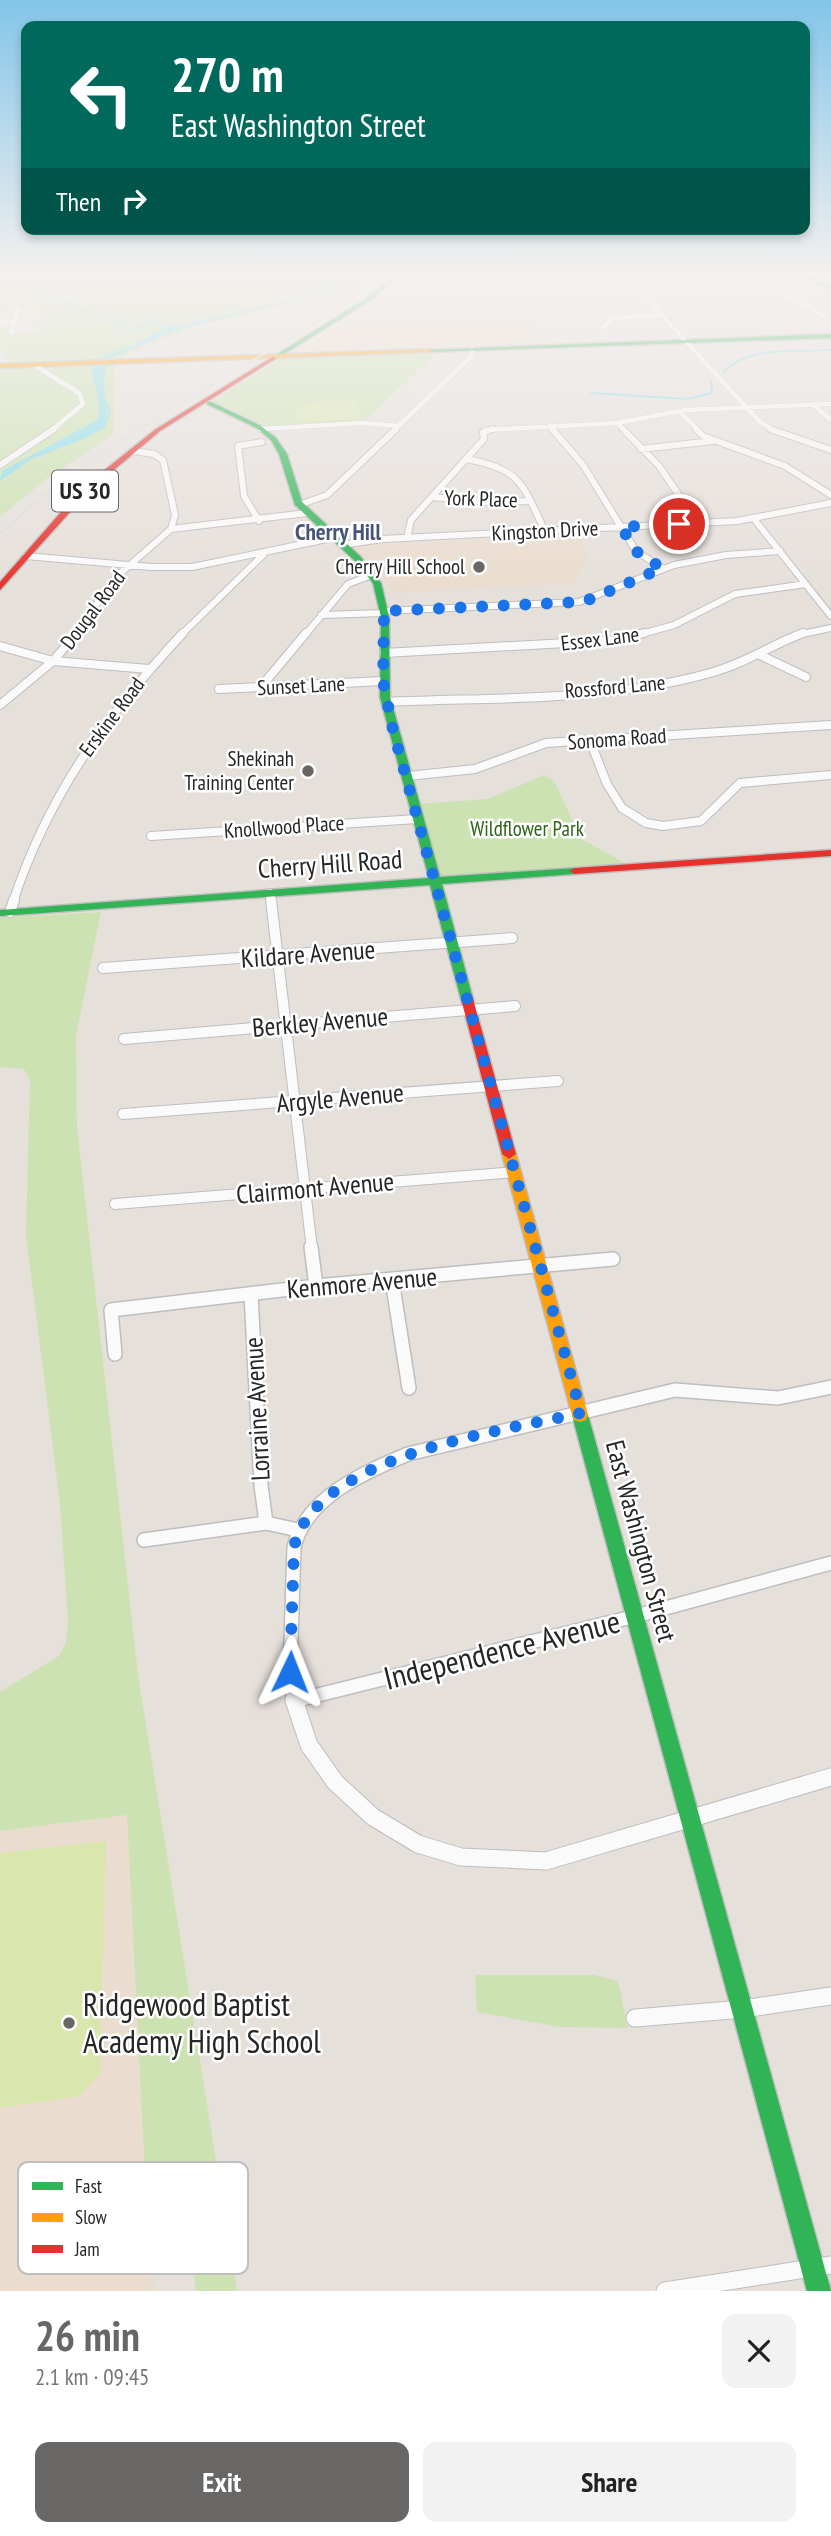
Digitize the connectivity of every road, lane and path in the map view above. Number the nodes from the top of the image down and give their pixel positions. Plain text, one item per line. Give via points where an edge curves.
1 (58, 380) edge
2 (240, 380) edge
3 (240, 380) edge
4 (447, 380) edge
5 (721, 380) edge
6 (206, 402) junction
7 (812, 404) junction
8 (831, 404) edge
9 (746, 407) junction
10 (679, 411) junction
11 (831, 420) edge
12 (617, 423) junction
13 (399, 426) junction
14 (550, 426) junction
15 (264, 433) junction
16 (713, 441) junction
17 (641, 449) junction
18 (831, 450) edge
19 (133, 451) junction
20 (466, 459) junction
21 (1, 463) edge
22 (831, 495) edge
23 (432, 497) junction
24 (529, 501) junction
25 (831, 503) edge
26 (303, 509) junction
27 (754, 519) junction
28 (259, 521) junction
29 (698, 523) junction
30 (621, 527) junction
31 (171, 529) junction
32 (545, 531) junction
33 (407, 538) junction
34 (336, 541) junction
35 (780, 551) junction
36 (264, 554) junction
37 (26, 556) junction
38 (128, 565) junction
39 (662, 568) junction
40 (372, 575) junction
41 (806, 584) junction
42 (0, 587) edge
43 (384, 612) junction
44 (321, 615) junction
45 (831, 616) edge
46 (831, 628) edge
47 (0, 646) edge
48 (384, 653) junction
49 (760, 655) junction
50 (53, 661) junction
51 (149, 669) junction
52 (806, 677) dead end
53 (383, 681) junction
54 (260, 688) junction
55 (219, 689) dead end
56 (388, 702) junction
57 (0, 705) edge
58 (831, 725) edge
59 (590, 741) junction
60 (831, 775) edge
61 (408, 776) junction
62 (417, 819) junction
63 (150, 836) dead end
64 (831, 853) edge
65 (436, 881) junction
66 (270, 893) junction
67 (5, 913) edge
68 (512, 938) dead end
69 (453, 943) junction
70 (277, 956) junction
71 (103, 968) dead end
72 (515, 1006) dead end
73 (471, 1010) junction
74 (285, 1025) junction
75 (124, 1039) dead end
76 (558, 1081) dead end
77 (492, 1086) junction
78 (293, 1102) junction
79 (123, 1114) dead end
80 (515, 1172) junction
81 (304, 1189) junction
82 (115, 1204) dead end
83 (613, 1259) dead end
84 (541, 1266) junction
85 (392, 1280) junction
86 (316, 1286) junction
87 (251, 1294) junction
88 (116, 1354) dead end
89 (831, 1387) edge
90 (409, 1388) dead end
91 (581, 1413) junction
92 (266, 1523) junction
93 (298, 1530) junction
94 (144, 1540) dead end
95 (831, 1563) edge
96 (636, 1616) junction
97 (294, 1701) junction
98 (831, 1777) edge
99 (692, 1821) junction
100 (831, 1996) edge
101 (743, 2009) junction
102 (635, 2018) dead end
103 (822, 2267) edge
104 (665, 2291) edge
105 (820, 2291) edge

1 - 21 street via 79,393 83,404 66,421
2 - 6 main road, US 30
3 - 6 main road, US 30
4 - 13 street
5 - 9 street
6 - 15 main road, East Washington Street
6 - 19 main road, US 30
7 - 8 street
7 - 9 street
7 - 11 street
9 - 10 street
9 - 18 street via 766,427
10 - 12 street
10 - 16 street via 696,431
12 - 14 street
12 - 17 street
13 - 15 street via 361,424
13 - 26 street via 327,495
14 - 20 street via 487,429
14 - 30 street via 583,465
15 - 26 main road, East Washington Street via 279,446 291,491
15 - 28 street via 238,446 244,496
16 - 17 street
16 - 22 street via 785,466
17 - 29 street via 659,466
19 - 31 street via 163,460 175,515
19 - 37 main road, US 30 via 85,490
20 - 23 street
20 - 24 street via 512,471
23 - 24 street, York Place
23 - 33 street via 411,520
24 - 32 street
25 - 27 street, Kingston Drive
26 - 28 street
26 - 34 main road, East Washington Street
27 - 29 street, Kingston Drive
27 - 35 street
28 - 31 street
29 - 30 street, Kingston Drive
30 - 32 street, Kingston Drive
30 - 39 street via 638,553
31 - 38 street, Dougal Road
32 - 33 street, Kingston Drive
33 - 34 street, Kingston Drive
34 - 36 street, Kingston Drive
34 - 40 main road, East Washington Street
35 - 39 street via 720,555
35 - 41 street
36 - 38 street, Kingston Drive via 192,567
36 - 51 street, Erskine Road
37 - 38 street, Kingston Drive
37 - 42 main road, US 30
38 - 50 street, Dougal Road
39 - 43 street via 579,602
40 - 43 main road, East Washington Street
40 - 44 street via 348,584
41 - 45 street
41 - 48 street, Essex Lane via 735,594 674,625 620,640
43 - 44 street
43 - 48 main road, East Washington Street
44 - 54 street
46 - 49 street, Rossford Lane via 802,631
47 - 50 street
48 - 53 main road, East Washington Street
49 - 52 street
49 - 56 street, Rossford Lane via 720,671 641,686
50 - 51 street
50 - 57 street, Dougal Road
51 - 67 street, Erskine Road via 97,729 62,786
53 - 54 street, Sunset Lane
53 - 56 main road, East Washington Street
54 - 55 street, Sunset Lane
56 - 61 main road, East Washington Street
58 - 59 street, Sonoma Road
59 - 60 street via 621,808 633,818 655,825 703,820 729,789 740,783
59 - 61 street, Sonoma Road via 534,746 475,769
61 - 62 main road, East Washington Street
62 - 63 street, Knollwood Place
62 - 65 main road, East Washington Street
64 - 65 main road, Cherry Hill Road
65 - 66 main road, Cherry Hill Road
65 - 69 main road, East Washington Street
66 - 67 main road, Cherry Hill Road
66 - 70 street
68 - 69 street, Kildare Avenue
69 - 70 street, Kildare Avenue
69 - 73 main road, East Washington Street
70 - 71 street, Kildare Avenue
70 - 74 street
72 - 73 street, Berkley Avenue
73 - 74 street, Berkley Avenue
73 - 77 main road, East Washington Street
74 - 75 street, Berkley Avenue
74 - 78 street
76 - 77 street, Argyle Avenue
77 - 78 street, Argyle Avenue
77 - 80 main road, East Washington Street
78 - 79 street, Argyle Avenue
78 - 81 street
80 - 81 street, Clairmont Avenue
80 - 84 main road, East Washington Street
81 - 82 street, Clairmont Avenue
81 - 86 street
83 - 84 street, Kenmore Avenue
84 - 85 street, Kenmore Avenue
84 - 91 main road, East Washington Street
85 - 86 street, Kenmore Avenue
85 - 90 street
86 - 87 street, Kenmore Avenue
87 - 88 street, Kenmore Avenue via 111,1310
87 - 92 street, Lorraine Avenue
89 - 91 street via 778,1398 675,1390
91 - 93 street via 440,1445 367,1471 335,1491
91 - 96 main road, East Washington Street
92 - 93 street
92 - 94 street
93 - 97 street via 290,1658
95 - 96 street, Independence Avenue
96 - 97 street, Independence Avenue
96 - 99 main road, East Washington Street
97 - 99 street via 309,1745 335,1782 373,1817 418,1844 461,1857 546,1861
98 - 99 street
99 - 101 main road, East Washington Street
100 - 101 street
101 - 102 street
101 - 103 main road, East Washington Street
103 - 104 street
103 - 105 main road, East Washington Street

